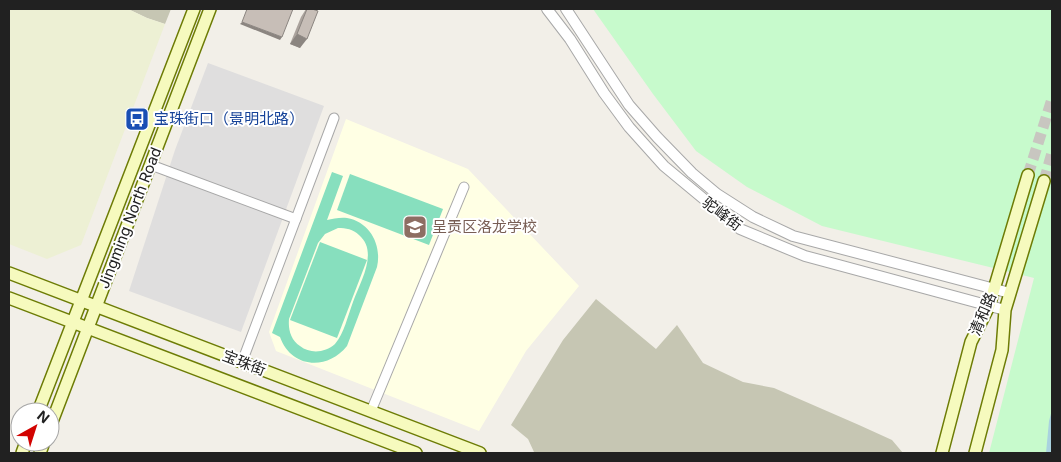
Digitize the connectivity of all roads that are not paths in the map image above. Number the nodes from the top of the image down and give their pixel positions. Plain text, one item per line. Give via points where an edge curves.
1 (194, 9) edge
2 (210, 9) edge
3 (547, 9) edge
4 (566, 9) edge
5 (334, 118) dead end
6 (151, 164) junction
7 (1028, 175) tunnel mouth
8 (1044, 182) tunnel mouth
9 (464, 187) dead end
10 (296, 219) junction
11 (9, 273) edge
12 (994, 290) junction
13 (1010, 293) junction
14 (9, 298) edge
15 (81, 301) junction
16 (989, 306) junction
17 (96, 307) junction
18 (1005, 310) junction
19 (72, 323) junction
20 (88, 328) junction
21 (242, 362) junction
22 (42, 402) edge
23 (60, 402) edge
24 (371, 412) junction
25 (416, 453) edge
26 (480, 453) edge
27 (942, 453) edge
28 (975, 453) edge

1 - 15 main road, Jingming North Road
2 - 6 main road, Jingming North Road
3 - 16 street, 驼峰街 via 629,127 664,166 740,230 805,256
4 - 12 street, 驼峰街 via 630,105 692,173 717,194 792,236
5 - 10 street
6 - 10 street
6 - 17 main road, Jingming North Road
7 - 12 main road, 清和路
8 - 13 main road, 清和路
9 - 24 street
10 - 21 street
11 - 15 main road, 宝珠街
12 - 13 street, 驼峰街
12 - 16 main road, 清和路
13 - 18 main road, 清和路
14 - 19 main road, 宝珠街
15 - 17 main road, 宝珠街
15 - 19 main road, Jingming North Road
16 - 18 street, 驼峰街
16 - 27 main road, 清和路 via 971,342
17 - 20 main road, Jingming North Road
17 - 21 main road, 宝珠街
18 - 28 main road, 清和路 via 1002,350
19 - 20 main road, 宝珠街
19 - 22 main road, Jingming North Road
20 - 23 main road, Jingming North Road
20 - 25 main road, 宝珠街
21 - 24 main road, 宝珠街
24 - 26 main road, 宝珠街

